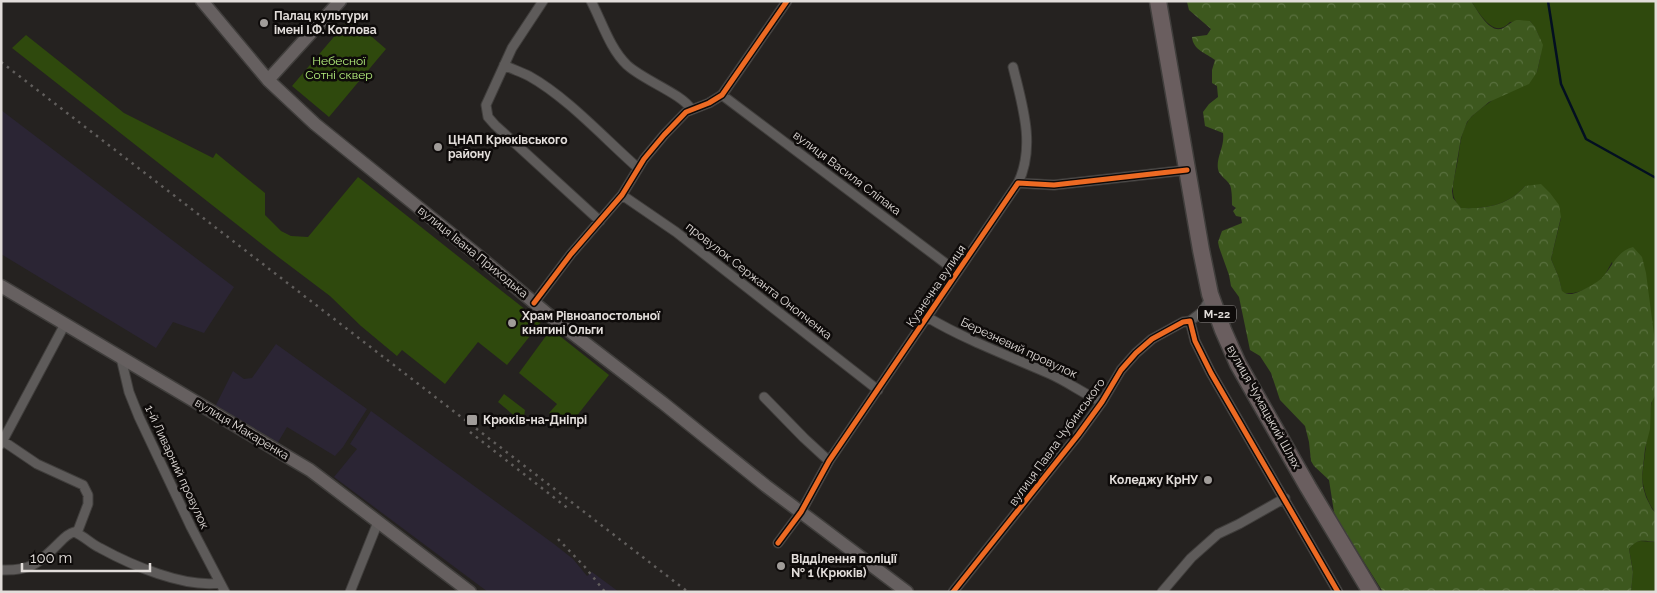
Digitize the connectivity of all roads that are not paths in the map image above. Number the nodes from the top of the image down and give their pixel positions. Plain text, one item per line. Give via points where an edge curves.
1 (202, 1) edge
2 (340, 1) edge
3 (543, 1) edge
4 (591, 1) edge
5 (787, 1) edge
6 (1158, 1) edge
7 (504, 65) junction
8 (1013, 67) dead end
9 (268, 80) junction
10 (722, 95) junction
11 (691, 109) junction
12 (638, 168) junction
13 (1187, 170) junction
14 (1018, 183) junction
15 (622, 195) junction
16 (600, 221) junction
17 (957, 272) junction
18 (3, 292) edge
19 (1211, 297) junction
20 (534, 303) junction
21 (927, 317) junction
22 (1190, 321) junction
23 (65, 324) junction
24 (121, 358) junction
25 (878, 390) junction
26 (764, 397) dead end
27 (1102, 402) junction
28 (2, 442) edge
29 (829, 461) junction
30 (1284, 498) junction
31 (801, 512) junction
32 (378, 522) junction
33 (77, 533) junction
34 (778, 542) dead end
35 (1, 570) edge
36 (220, 583) junction
37 (225, 592) edge
38 (350, 592) edge
39 (470, 592) edge
40 (907, 592) edge
41 (953, 592) edge
42 (1162, 592) edge
43 (1338, 592) edge
44 (1371, 592) edge

1 - 9 main road, вулиця Івана Приходька
2 - 9 main road
3 - 7 street
4 - 11 street via 622,60
5 - 10 street
6 - 13 highway, вулиця Чумацький Шлях / М-22
7 - 12 street via 544,86
7 - 16 street via 486,105 491,120
8 - 14 street, Кузнечна вулиця via 1026,135 1026,161
9 - 20 main road, вулиця Івана Приходька via 315,124
10 - 11 street
10 - 17 street, вулиця Василя Сліпака
11 - 12 street via 664,135
12 - 15 street
13 - 14 street via 1054,185
13 - 19 highway, вулиця Чумацький Шлях / М-22
14 - 17 street, Кузнечна вулиця
15 - 16 street
15 - 25 street, провулок Сержанта Онопченка via 676,232
16 - 20 street
17 - 21 street, Кузнечна вулиця
18 - 23 main road, вулиця Макаренка
19 - 22 street via 1202,312
19 - 44 highway, вулиця Чумацький Шлях / М-22 via 1238,364
20 - 31 main road, вулиця Івана Приходька
21 - 25 street, Кузнечна вулиця
21 - 27 street, Березневий провулок
22 - 27 street, вулиця Павла Чубинського via 1152,339 1136,353 1121,370
22 - 30 street via 1195,341 1211,373
23 - 24 main road, вулиця Макаренка
23 - 28 street
24 - 32 main road, вулиця Макаренка via 310,470
24 - 36 street, 1-й Ливарний провулок via 133,402
25 - 29 street, Кузнечна вулиця
26 - 29 street
27 - 41 street, вулиця Павла Чубинського
28 - 33 street via 37,464 82,485 88,495 88,504
29 - 31 street, Кузнечна вулиця
30 - 42 street via 1218,534 1185,564
30 - 43 street
31 - 34 street, Кузнечна вулиця
31 - 40 main road, вулиця Івана Приходька
32 - 38 street
32 - 39 main road, вулиця Макаренка
33 - 35 street via 66,536 30,567
33 - 36 street via 109,553 152,572 198,583
36 - 37 street, 1-й Ливарний провулок

